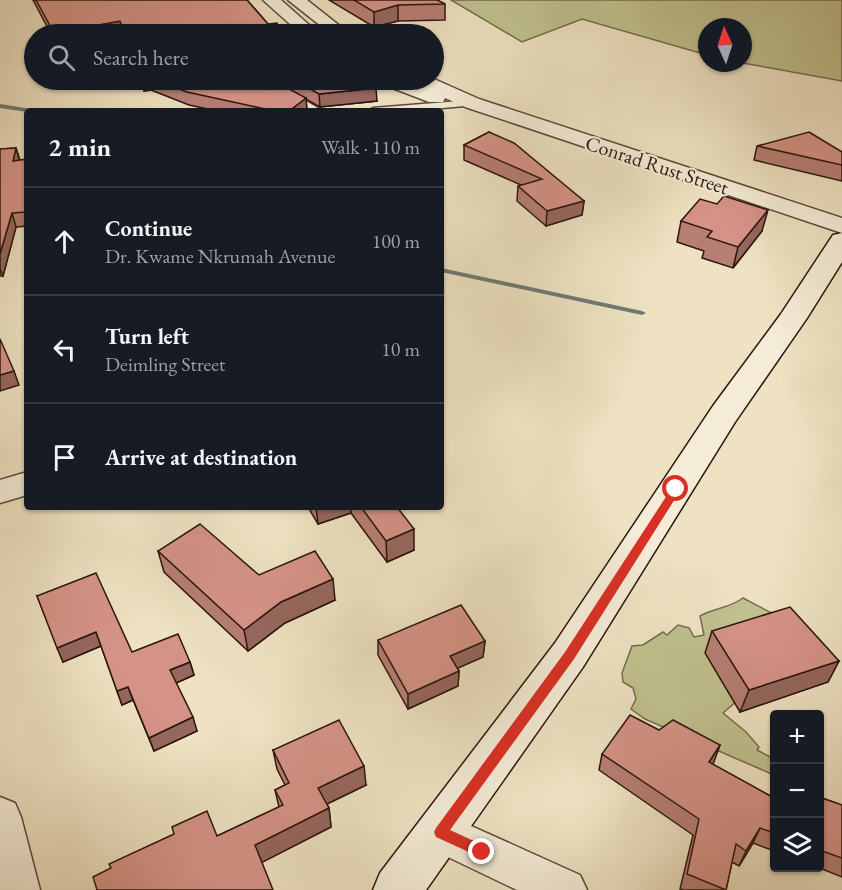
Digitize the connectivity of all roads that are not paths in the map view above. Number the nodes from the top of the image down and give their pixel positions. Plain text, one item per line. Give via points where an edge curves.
1 (271, 0) edge
2 (296, 0) edge
3 (300, 24) edge
4 (327, 24) edge
5 (281, 90) edge
6 (414, 90) edge
7 (443, 90) edge
8 (472, 103) junction
9 (313, 108) edge
10 (410, 108) edge
11 (842, 226) edge
12 (842, 241) edge
13 (24, 484) edge
14 (0, 492) edge
15 (0, 818) edge
16 (441, 832) junction
17 (18, 890) edge
18 (397, 890) edge
19 (565, 890) edge

1 - 3 street
2 - 4 street
5 - 9 lane
6 - 8 street, Conrad Rust Street via 437,99
7 - 8 street, Conrad Rust Street
8 - 10 lane
8 - 11 street, Conrad Rust Street
12 - 16 street via 794,318 724,414 570,655
13 - 14 street
15 - 17 street
16 - 18 street
16 - 19 street

